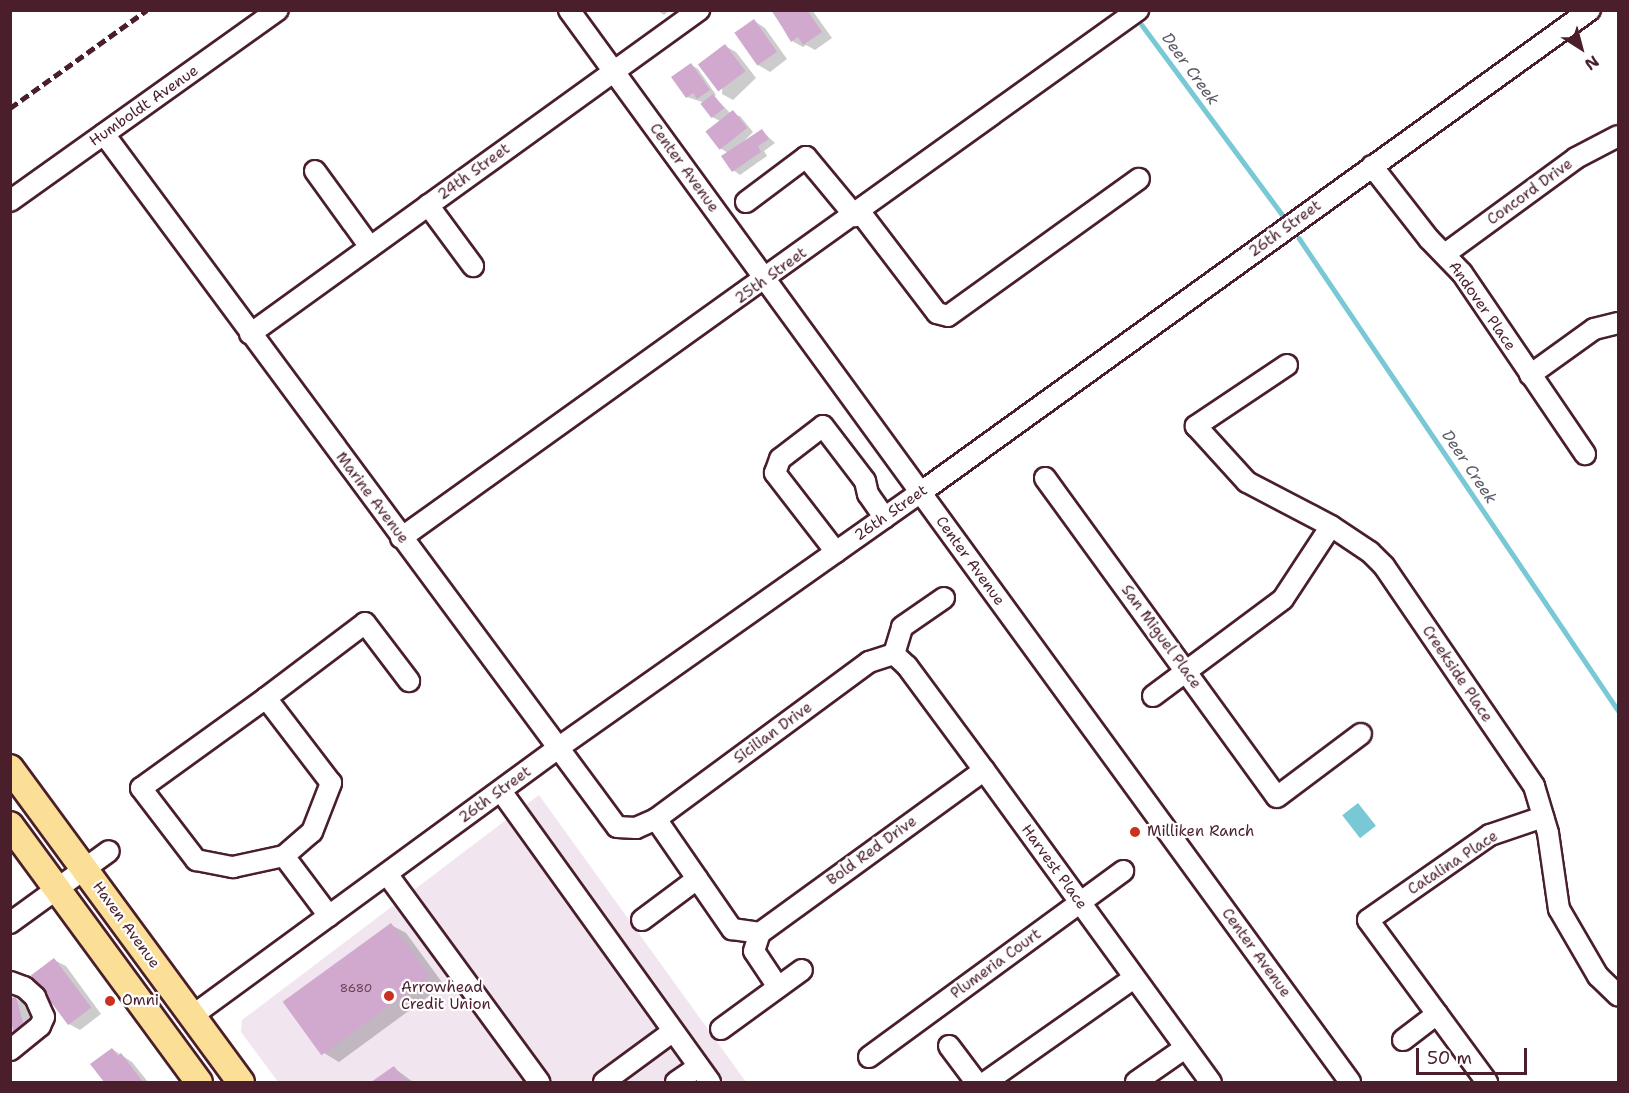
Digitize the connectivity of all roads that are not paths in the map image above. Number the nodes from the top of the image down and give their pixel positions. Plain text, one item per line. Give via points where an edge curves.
1 (279, 10) edge
2 (569, 10) edge
3 (699, 10) edge
4 (1138, 10) edge
5 (1590, 10) edge
6 (614, 72) junction
7 (104, 134) junction
8 (1618, 136) edge
9 (1372, 166) junction
10 (315, 171) dead end
11 (1139, 179) dead end
12 (10, 201) edge
13 (746, 202) dead end
14 (428, 205) junction
15 (857, 214) junction
16 (370, 247) junction
17 (1445, 254) junction
18 (472, 266) dead end
19 (765, 280) junction
20 (1618, 322) edge
21 (250, 334) junction
22 (1287, 365) dead end
23 (1530, 375) junction
24 (1584, 454) dead end
25 (1045, 478) dead end
26 (920, 493) junction
27 (885, 518) junction
28 (1331, 526) junction
29 (401, 538) junction
30 (836, 552) junction
31 (944, 598) dead end
32 (894, 654) junction
33 (1186, 672) junction
34 (409, 681) dead end
35 (1153, 696) dead end
36 (266, 698) junction
37 (1361, 734) dead end
38 (558, 748) junction
39 (10, 768) edge
40 (984, 770) junction
41 (501, 791) junction
42 (1543, 817) junction
43 (656, 819) junction
44 (10, 825) edge
45 (109, 851) dead end
46 (284, 856) junction
47 (85, 869) junction
48 (1123, 871) dead end
49 (387, 874) junction
50 (697, 879) junction
51 (57, 889) junction
52 (1080, 902) junction
53 (329, 916) junction
54 (642, 920) dead end
55 (10, 923) edge
56 (760, 933) junction
57 (802, 970) dead end
58 (1134, 978) junction
59 (10, 982) edge
60 (778, 987) junction
61 (1618, 994) edge
62 (1437, 1014) junction
63 (192, 1016) junction
64 (721, 1029) dead end
65 (672, 1032) junction
66 (1403, 1040) dead end
67 (949, 1046) dead end
68 (1185, 1048) junction
69 (10, 1050) edge
70 (869, 1057) dead end
71 (704, 1075) edge
72 (199, 1083) edge
73 (241, 1083) edge
74 (539, 1083) edge
75 (604, 1083) edge
76 (676, 1083) edge
77 (976, 1083) edge
78 (986, 1083) edge
79 (1137, 1083) edge
80 (1211, 1083) edge
81 (1350, 1083) edge
82 (1487, 1083) edge

1 - 7 street, Humboldt Avenue
2 - 6 street, Center Avenue
3 - 6 street, 24th Street
4 - 15 street, 25th Street
5 - 9 street, 26th Street
6 - 14 street, 24th Street
6 - 19 street, Center Avenue
7 - 12 street, Humboldt Avenue
7 - 21 street, Marine Avenue
8 - 17 street, Concord Drive via 1576,158
9 - 17 street, Andover Place
9 - 26 street, 26th Street
10 - 16 street
11 - 15 street via 948,315 937,313
13 - 15 street via 806,157
14 - 16 street, 24th Street
14 - 18 street
15 - 19 street, 25th Street
16 - 21 street, 24th Street
17 - 23 street, Andover Place
19 - 26 street, Center Avenue
19 - 29 street, 25th Street
20 - 23 street via 1594,329
21 - 29 street, Marine Avenue
22 - 28 street, Creekside Place via 1196,426 1247,482
23 - 24 street, Andover Place
25 - 33 street, San Miguel Place
26 - 27 street, 26th Street
26 - 81 street, Center Avenue
27 - 30 street, 26th Street
27 - 30 street via 868,494 865,481 823,426 780,459 775,473
28 - 33 street via 1283,599
28 - 42 street, Creekside Place via 1384,566 1534,786
29 - 38 street, Marine Avenue
30 - 38 street, 26th Street
31 - 32 street via 902,627
32 - 40 street, Harvest Place
32 - 43 street, Sicilian Drive via 869,662
33 - 35 street
33 - 37 street, San Miguel Place via 1277,796
34 - 36 street via 365,623
36 - 46 street via 331,783 312,832
36 - 46 street via 141,788 196,860 233,867
38 - 41 street, 26th Street
38 - 43 street, Marine Avenue via 614,824 630,829
39 - 47 main road, Haven Avenue
40 - 52 street, Harvest Place
40 - 56 street, Bold Red Drive
41 - 49 street, 26th Street
41 - 65 street
42 - 61 street, Creekside Place via 1559,909 1598,976
42 - 62 street, Catalina Place via 1490,835 1368,920
43 - 50 street
44 - 51 main road
45 - 47 street
46 - 53 street
47 - 51 street
47 - 63 main road, Haven Avenue
48 - 52 street, Plumeria Court
49 - 53 street, 26th Street
49 - 74 street
50 - 54 street
50 - 56 street via 732,929
51 - 55 street
51 - 72 main road
52 - 58 street, Harvest Place
52 - 70 street, Plumeria Court
53 - 63 street, 26th Street
56 - 60 street via 754,951
57 - 60 street
58 - 68 street, Harvest Place
58 - 78 street
59 - 69 street via 35,997 44,1017 40,1026
60 - 64 street
62 - 66 street
62 - 82 street
63 - 73 main road, Haven Avenue
65 - 71 street
65 - 75 street
67 - 77 street
68 - 79 street
68 - 80 street, Harvest Place
71 - 76 street

